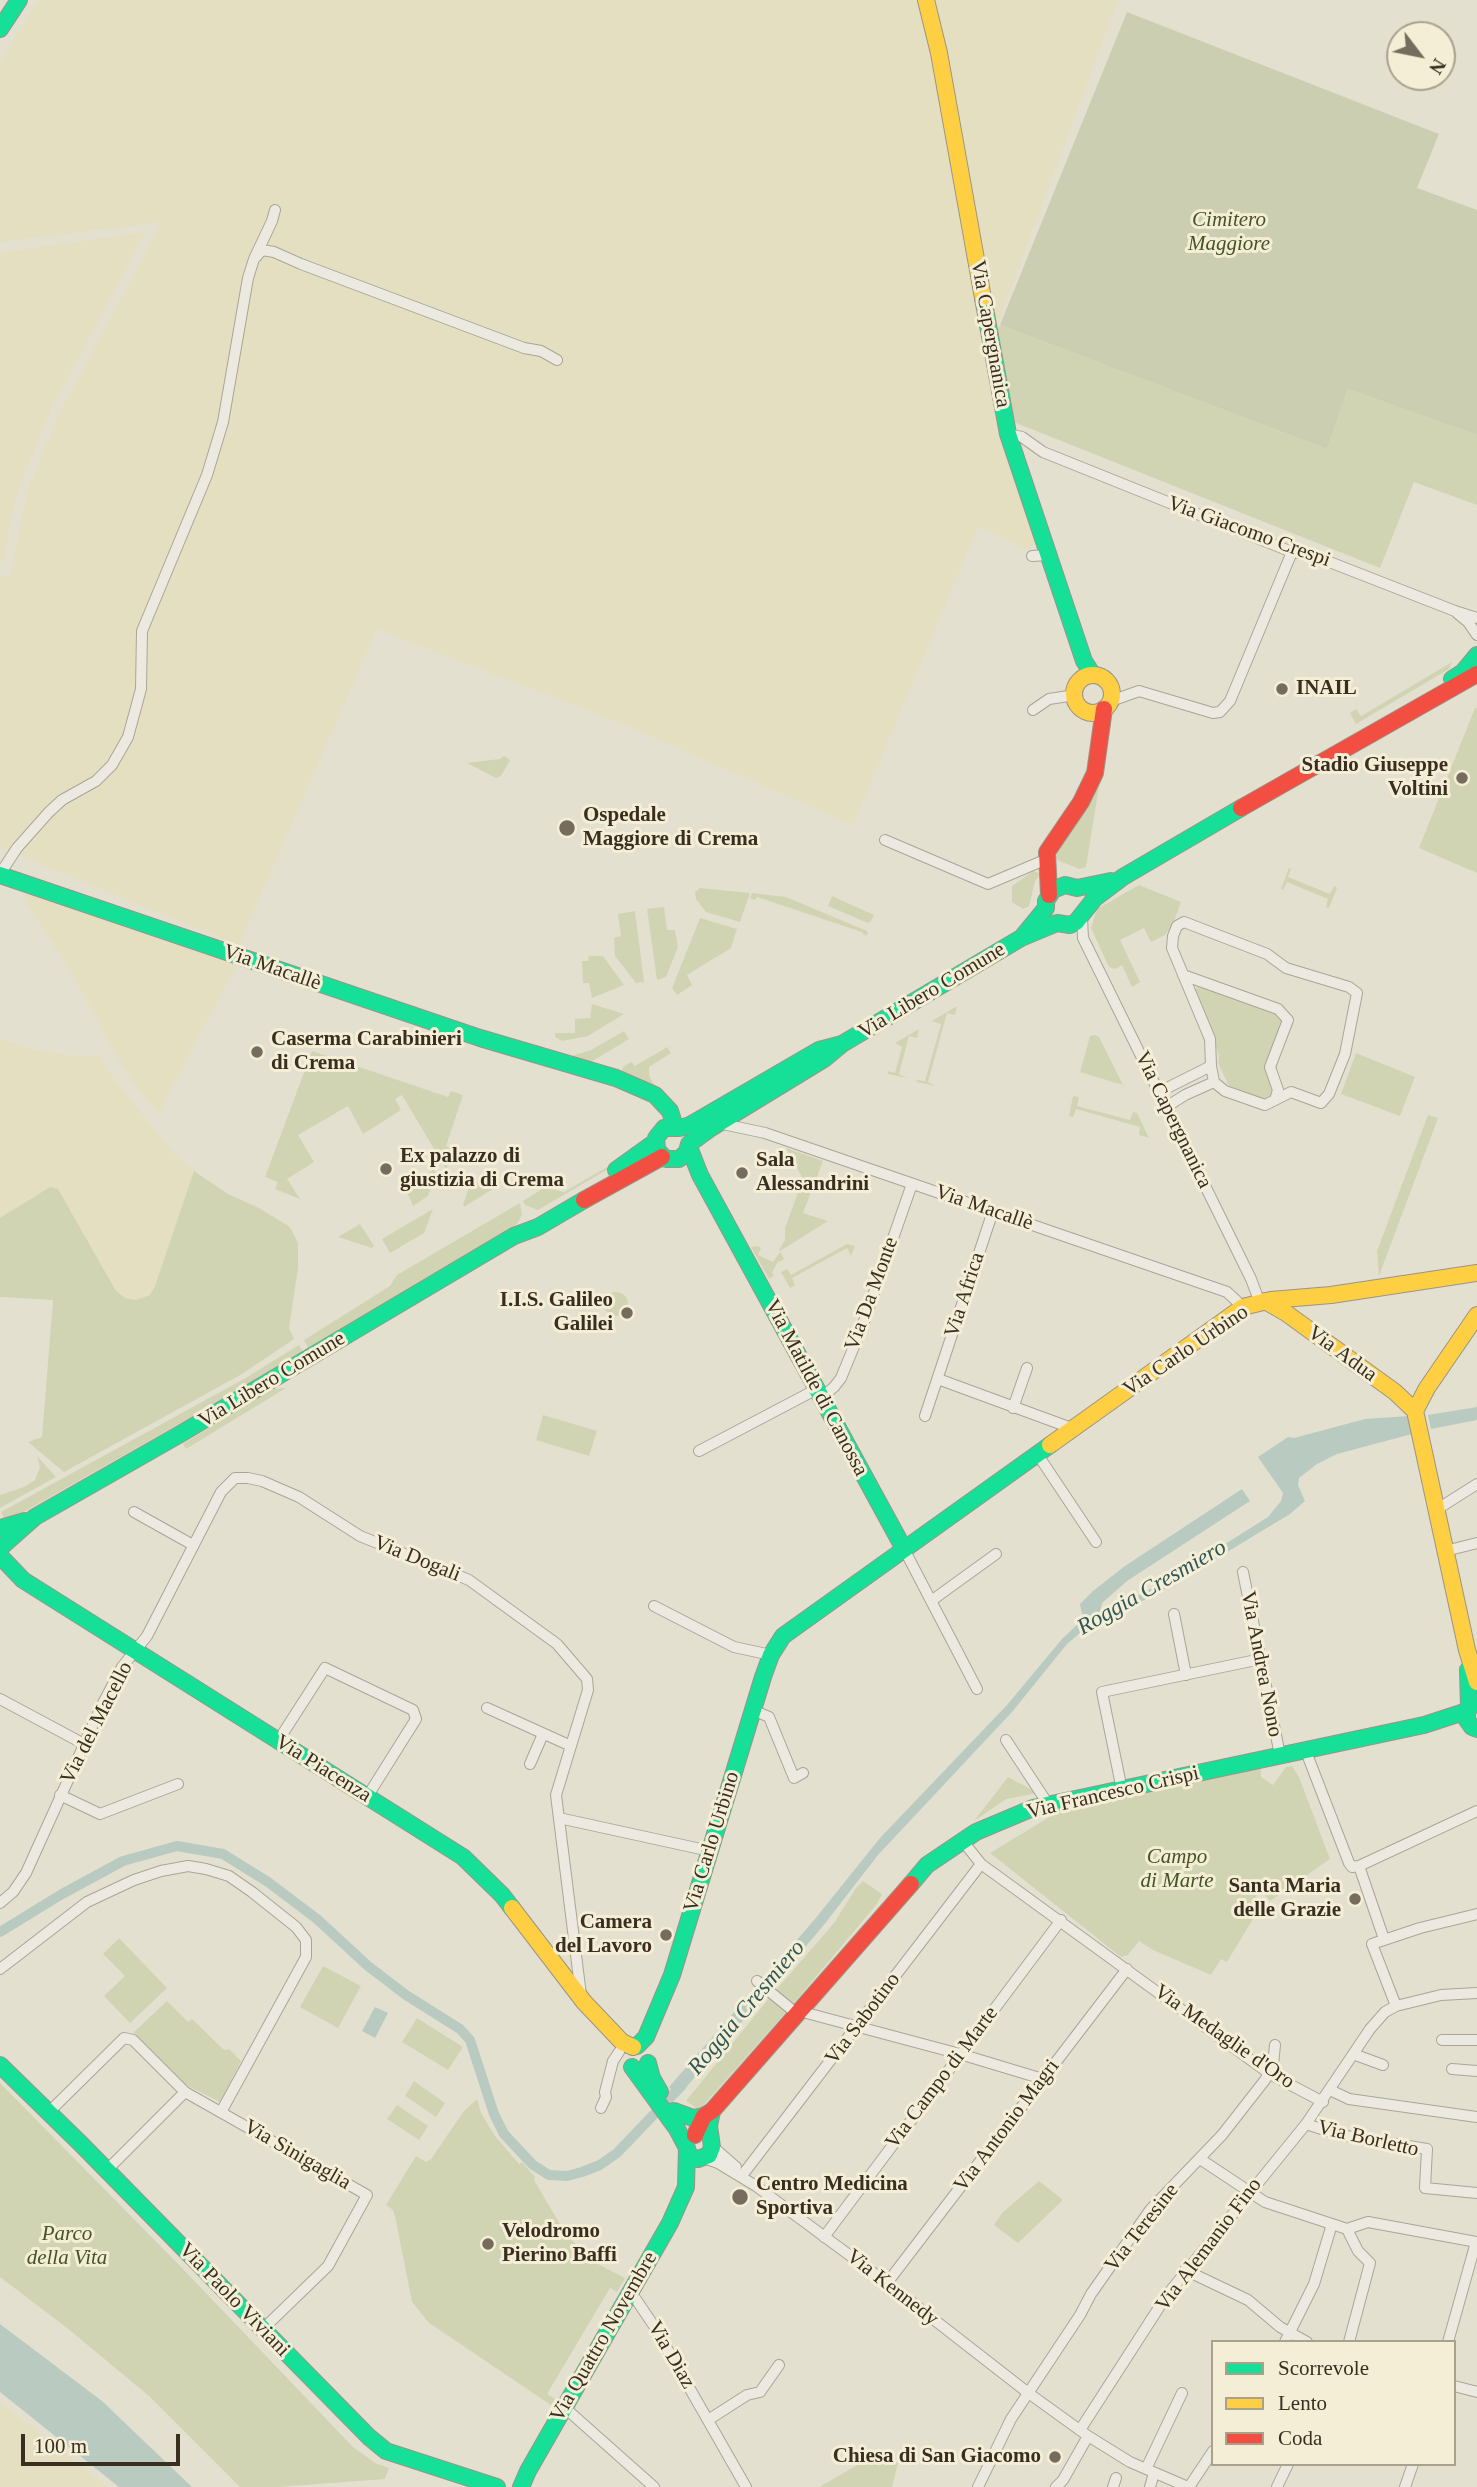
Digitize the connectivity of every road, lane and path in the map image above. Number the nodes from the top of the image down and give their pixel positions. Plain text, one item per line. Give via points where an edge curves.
1 (19, 0) edge
2 (926, 0) edge
3 (0, 29) edge
4 (275, 210) dead end
5 (254, 259) junction
6 (557, 360) dead end
7 (1009, 434) junction
8 (1043, 452) junction
9 (1015, 458) junction
10 (1292, 552) junction
11 (1455, 611) junction
12 (1477, 618) edge
13 (1477, 635) edge
14 (1477, 654) edge
15 (1477, 674) edge
16 (1089, 676) junction
17 (1075, 695) junction
18 (1103, 708) junction
19 (1033, 710) dead end
20 (1375, 730) junction
21 (885, 839) dead end
22 (1047, 859) junction
23 (0, 875) edge
24 (1123, 877) junction
25 (1074, 887) junction
26 (1047, 901) junction
27 (1083, 915) junction
28 (1061, 924) junction
29 (1021, 938) junction
30 (1083, 939) junction
31 (1183, 975) junction
32 (842, 1044) junction
33 (1211, 1066) junction
34 (1214, 1082) junction
35 (1159, 1092) junction
36 (1275, 1100) junction
37 (1166, 1107) junction
38 (718, 1123) junction
39 (669, 1131) junction
40 (686, 1150) junction
41 (662, 1157) junction
42 (912, 1184) junction
43 (993, 1211) junction
44 (514, 1236) junction
45 (1477, 1273) edge
46 (1311, 1296) junction
47 (1263, 1302) junction
48 (1243, 1307) junction
49 (1477, 1315) edge
50 (1298, 1322) junction
51 (1027, 1368) dead end
52 (938, 1380) junction
53 (1427, 1388) junction
54 (1395, 1392) junction
55 (819, 1393) junction
56 (1013, 1408) junction
57 (1415, 1411) junction
58 (925, 1416) dead end
59 (1074, 1429) junction
60 (699, 1451) dead end
61 (1038, 1455) junction
62 (1477, 1484) edge
63 (1436, 1510) junction
64 (134, 1512) dead end
65 (27, 1521) junction
66 (0, 1528) edge
67 (1096, 1542) dead end
68 (1477, 1544) edge
69 (193, 1545) junction
70 (0, 1548) edge
71 (904, 1549) junction
72 (1445, 1550) junction
73 (996, 1554) dead end
74 (0, 1556) edge
75 (0, 1572) edge
76 (1243, 1572) dead end
77 (23, 1580) junction
78 (931, 1601) junction
79 (654, 1606) dead end
80 (1174, 1614) dead end
81 (1467, 1650) junction
82 (135, 1651) junction
83 (771, 1656) junction
84 (1261, 1659) junction
85 (1186, 1675) junction
86 (1477, 1682) edge
87 (977, 1689) dead end
88 (0, 1699) edge
89 (487, 1708) dead end
90 (753, 1710) junction
91 (1472, 1715) edge
92 (543, 1734) junction
93 (1006, 1740) dead end
94 (278, 1741) junction
95 (84, 1744) junction
96 (571, 1746) junction
97 (1305, 1749) junction
98 (1280, 1755) junction
99 (530, 1764) dead end
100 (803, 1773) dead end
101 (178, 1784) dead end
102 (1122, 1790) junction
103 (60, 1795) junction
104 (367, 1797) junction
105 (1048, 1804) junction
106 (1477, 1811) edge
107 (559, 1818) junction
108 (962, 1840) junction
109 (710, 1851) junction
110 (981, 1864) junction
111 (1359, 1866) junction
112 (0, 1903) edge
113 (1477, 1914) edge
114 (1062, 1920) junction
115 (1384, 1938) junction
116 (0, 1969) edge
117 (1127, 1969) junction
118 (757, 1982) dead end
119 (1477, 1993) edge
120 (583, 2000) junction
121 (1396, 2006) junction
122 (798, 2013) junction
123 (857, 2026) junction
124 (1442, 2040) dead end
125 (1477, 2040) edge
126 (1275, 2045) dead end
127 (960, 2054) junction
128 (1353, 2054) junction
129 (635, 2056) junction
130 (0, 2065) edge
131 (1383, 2065) dead end
132 (1452, 2069) dead end
133 (1477, 2071) edge
134 (1270, 2074) junction
135 (1043, 2079) junction
136 (1330, 2090) junction
137 (185, 2092) junction
138 (1323, 2102) junction
139 (601, 2108) dead end
140 (49, 2112) junction
141 (221, 2112) junction
142 (708, 2113) junction
143 (671, 2115) junction
144 (1477, 2117) edge
145 (1306, 2124) junction
146 (699, 2147) junction
147 (1200, 2159) junction
148 (107, 2170) junction
149 (744, 2173) junction
150 (756, 2186) junction
151 (1250, 2193) junction
152 (1477, 2193) edge
153 (1332, 2224) junction
154 (1347, 2229) junction
155 (824, 2237) junction
156 (1477, 2242) edge
157 (1185, 2270) junction
158 (887, 2283) junction
159 (631, 2292) junction
160 (262, 2330) junction
161 (1287, 2337) edge
162 (1350, 2340) edge
163 (1449, 2340) edge
164 (779, 2365) dead end
165 (1456, 2387) edge
166 (1027, 2392) junction
167 (1477, 2392) edge
168 (1182, 2393) dead end
169 (564, 2407) junction
170 (708, 2420) junction
171 (1084, 2433) junction
172 (1211, 2454) edge
173 (1287, 2466) edge
174 (1412, 2466) edge
175 (1150, 2471) junction
176 (1174, 2484) edge
177 (497, 2487) edge
178 (521, 2487) edge
179 (654, 2487) edge
180 (746, 2487) edge
181 (978, 2487) edge
182 (1056, 2487) edge
183 (1150, 2487) edge
184 (1188, 2487) edge
185 (1277, 2487) edge
186 (1405, 2487) edge

1 - 3 main road
2 - 7 main road, Via Capergnanica
4 - 5 street
5 - 6 street via 262,250 274,252
5 - 23 street via 223,422 207,475 142,631 141,689 128,737 112,765 96,782 49,812
7 - 8 street, Via Giacomo Crespi
7 - 9 main road, Via Capergnanica
8 - 9 street
8 - 10 street, Via Giacomo Crespi
9 - 16 main road, Via Capergnanica via 1040,555
10 - 11 street, Via Giacomo Crespi via 1309,554
10 - 18 street via 1230,701 1220,712 1139,691
11 - 12 street, Via Giacomo Crespi
11 - 13 street, Via Giacomo Crespi
14 - 20 main road, Via Libero Comune via 1463,673
15 - 20 main road, Via Libero Comune
16 - 17 main road via 1077,685
16 - 18 main road, Via Capergnanica via 1109,683 1112,695
17 - 18 main road, Via Capergnanica via 1081,708
17 - 19 street via 1049,699
18 - 22 main road, Via Capergnanica via 1095,773 1050,845
20 - 24 main road, Via Libero Comune
21 - 22 street via 988,884
22 - 25 main road
22 - 26 main road, Via Capergnanica
23 - 39 main road, Via Macallè via 642,1088 663,1102 673,1118
24 - 25 main road, Via Libero Comune
24 - 27 main road, Via Libero Comune via 1101,893
25 - 26 main road, Via Libero Comune via 1058,886
25 - 27 main road via 1085,899
26 - 28 main road via 1048,914
26 - 29 main road, Via Libero Comune
27 - 28 main road, Via Libero Comune via 1070,925
27 - 30 street, Via Capergnanica
28 - 29 main road, Via Libero Comune
28 - 30 street, Via Capergnanica
29 - 32 main road, Via Libero Comune
30 - 35 street, Via Capergnanica
31 - 33 street via 1210,1039
31 - 36 street via 1278,1009 1288,1020 1270,1067 1278,1090
31 - 36 street via 1172,948 1177,926 1184,922 1267,954 1286,968 1357,993 1345,1054 1329,1094 1321,1103 1291,1092
32 - 38 main road, Via Libero Comune
32 - 39 main road, Via Libero Comune via 819,1050 705,1117
33 - 34 street
33 - 35 street
34 - 36 street via 1224,1091 1265,1105
34 - 37 street
35 - 37 street, Via Capergnanica
37 - 47 street, Via Capergnanica
38 - 40 main road, Via Libero Comune
38 - 42 street, Via Macallè via 765,1133
39 - 40 main road via 687,1136
39 - 41 main road via 657,1150
39 - 44 main road, Via Libero Comune
40 - 41 main road via 671,1160
40 - 55 main road, Via Matilde di Canossa
41 - 44 main road, Via Libero Comune
42 - 43 street, Via Macallè
42 - 55 street, Via Da Monte via 841,1378
43 - 48 street, Via Macallè via 1227,1292
43 - 52 street, Via Africa
44 - 65 main road, Via Libero Comune
45 - 46 main road, Via Carlo Urbino
46 - 47 main road, Via Carlo Urbino
46 - 50 main road via 1297,1311
47 - 48 main road, Via Carlo Urbino
47 - 50 main road, Via Adua
48 - 59 main road, Via Carlo Urbino
49 - 53 main road
50 - 54 main road, Via Adua
51 - 56 street
52 - 56 street
52 - 58 street, Via Africa
53 - 54 main road via 1413,1395
53 - 57 main road
54 - 57 main road, Via Adua
55 - 60 street
55 - 71 main road, Via Matilde di Canossa
56 - 59 street
57 - 63 main road
59 - 61 main road, Via Carlo Urbino
61 - 67 street
61 - 71 main road, Via Carlo Urbino
62 - 63 street
63 - 72 main road
64 - 69 street
65 - 66 main road, Via Libero Comune
65 - 70 main road, Via Libero Comune
68 - 72 street
69 - 82 street, Via Dogali
69 - 96 street, Via Dogali via 227,1484 235,1478 248,1478 299,1496 360,1536 469,1580 557,1644 587,1679 588,1690
71 - 78 street, Via Matilde di Canossa
71 - 83 main road, Via Carlo Urbino via 783,1636
72 - 81 main road
73 - 78 street
74 - 77 main road, Via Piacenza
75 - 77 main road, Via Piacenza
76 - 84 street, Via Andrea Nono
77 - 82 main road, Via Piacenza
78 - 87 street, Via Matilde di Canossa
79 - 83 street via 734,1647
80 - 85 street
81 - 86 main road
81 - 91 main road
82 - 94 main road, Via Piacenza
82 - 95 street, Via del Macello via 122,1667
83 - 90 main road, Via Carlo Urbino
84 - 85 street
84 - 98 street, Via Andrea Nono
85 - 102 street via 1102,1692
88 - 95 street
89 - 92 street
90 - 100 street via 769,1717 794,1779
90 - 109 main road, Via Carlo Urbino
91 - 97 main road, Via Francesco Crispi
92 - 96 street
92 - 99 street
93 - 105 street
94 - 104 main road, Via Piacenza
94 - 104 street via 325,1668 413,1710 416,1719
95 - 103 street, Via del Macello
96 - 107 street, Via Dogali via 556,1795
97 - 98 main road, Via Francesco Crispi
97 - 111 street via 1349,1863
98 - 102 main road, Via Francesco Crispi
101 - 103 street, Via del Macello via 100,1814
102 - 105 main road, Via Francesco Crispi
103 - 112 street, Via del Macello via 26,1873
104 - 120 main road, Via Piacenza via 463,1857 487,1879
105 - 108 main road, Via Francesco Crispi
106 - 111 street
107 - 109 street
107 - 120 street, Via Dogali
108 - 110 street, Via Medaglie d'Oro
108 - 122 main road, Via Francesco Crispi via 927,1865
109 - 129 main road, Via Carlo Urbino via 673,1975
110 - 114 street, Via Medaglie d'Oro
110 - 123 street, Via Sabotino
111 - 115 street
113 - 115 street
114 - 117 street, Via Medaglie d'Oro
114 - 127 street, Via Campo di Marte
115 - 121 street via 1372,1944
116 - 141 street via 87,1902 134,1880 188,1866 229,1876 296,1927 306,1940 306,1957
117 - 134 street, Via Medaglie d'Oro
117 - 135 street, Via Antonio Magri
118 - 122 street
119 - 121 street via 1441,1994
120 - 129 main road, Via Piacenza
121 - 128 street, Via Alemanio Fino via 1385,2012
122 - 123 street
122 - 142 main road, Via Francesco Crispi
123 - 127 street
123 - 149 street, Via Sabotino
124 - 125 street
126 - 134 street
127 - 135 street
127 - 155 street, Via Campo di Marte
128 - 131 street
128 - 136 street, Via Alemanio Fino
129 - 139 street via 613,2062
129 - 143 main road
130 - 140 main road, Via Paolo Viviani
132 - 133 street
134 - 138 street, Via Medaglie d'Oro
134 - 147 street, Via Teresine
135 - 158 street, Via Antonio Magri
136 - 138 street, Via Alemanio Fino
136 - 144 street via 1349,2099
137 - 140 street, Via Sinigaglia via 133,2040 124,2038
137 - 141 street, Via Sinigaglia
137 - 148 street
138 - 145 street, Via Alemanio Fino
140 - 148 main road, Via Paolo Viviani
141 - 160 street, Via Sinigaglia via 367,2195 328,2266
142 - 143 main road via 693,2118
142 - 146 main road
143 - 146 main road
145 - 151 street, Via Alemanio Fino
145 - 152 street, Via Borletto via 1340,2135 1427,2149 1425,2188
146 - 149 street, Via Kennedy
146 - 150 street, Via Kennedy
146 - 159 main road, Via Quattro Novembre via 670,2223
147 - 151 street
147 - 166 street, Via Teresine via 1150,2210
148 - 160 main road, Via Paolo Viviani
149 - 150 street, Via Kennedy
150 - 155 street, Via Kennedy
151 - 153 street
151 - 157 street, Via Alemanio Fino
153 - 154 street
153 - 161 street via 1314,2284
154 - 156 street via 1368,2222
154 - 162 street via 1370,2263
155 - 158 street, Via Kennedy
156 - 163 street
157 - 161 street via 1248,2300
157 - 171 street, Via Alemanio Fino
158 - 166 street, Via Kennedy
159 - 169 main road, Via Quattro Novembre
159 - 170 street, Via Diaz
160 - 177 main road, Via Paolo Viviani via 386,2451
164 - 170 street via 760,2392 747,2395
165 - 167 street
166 - 171 street, Via Kennedy
166 - 181 street, Via Teresine
168 - 175 street
169 - 178 main road, Via Quattro Novembre
169 - 179 street
170 - 180 street, Via Diaz
171 - 175 street, Via Kennedy
171 - 182 street, Via Alemanio Fino
172 - 184 street
173 - 185 street
174 - 186 street
175 - 176 street, Via Kennedy
175 - 183 street
176 - 184 street, Via Kennedy

